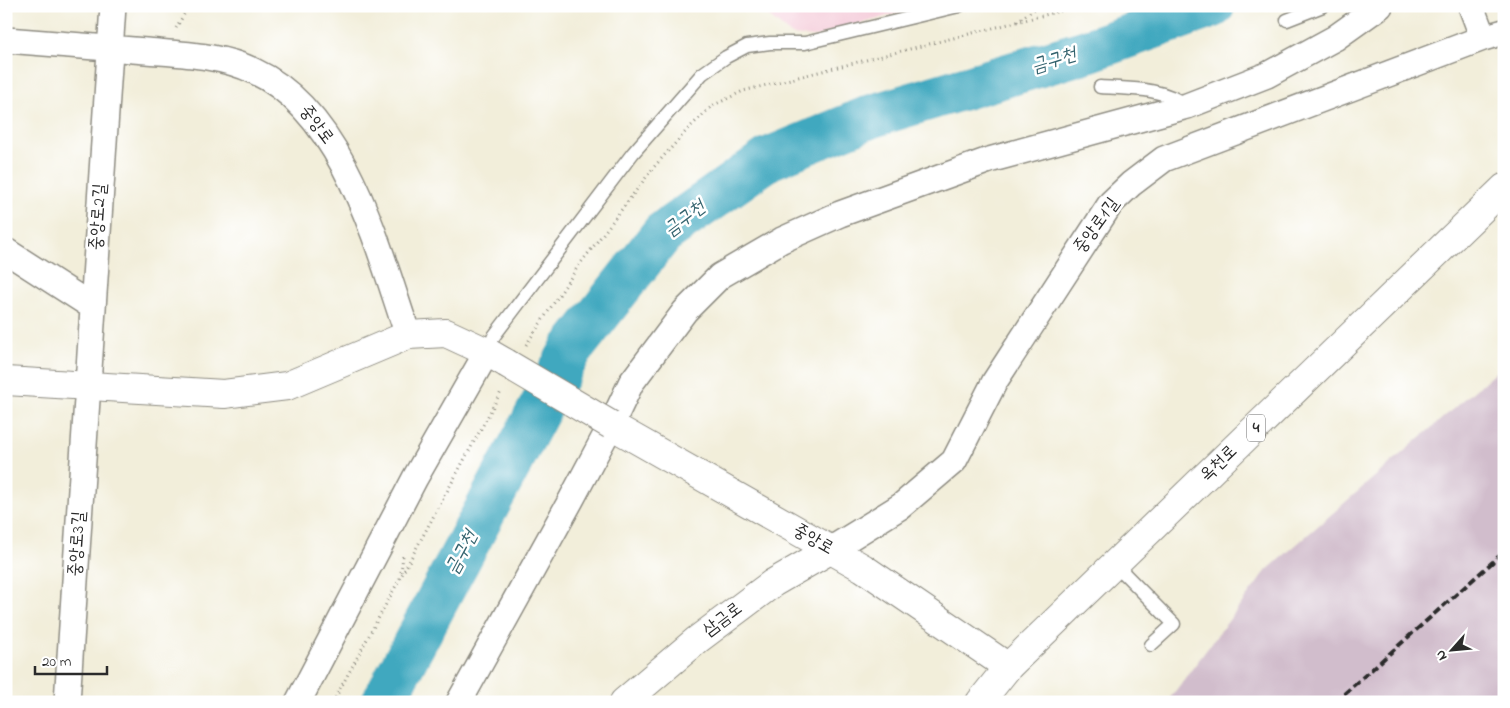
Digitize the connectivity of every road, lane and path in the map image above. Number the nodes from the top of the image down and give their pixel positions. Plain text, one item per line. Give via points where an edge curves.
1 (113, 6) edge
2 (959, 6) edge
3 (1039, 6) edge
4 (1080, 6) edge
5 (1322, 6) edge
6 (1380, 6) edge
7 (1471, 6) edge
8 (1287, 20) dead end
9 (1014, 23) junction
10 (1493, 35) edge
11 (6, 40) edge
12 (110, 48) junction
13 (1100, 87) dead end
14 (1187, 106) junction
15 (1504, 188) edge
16 (6, 251) edge
17 (94, 307) junction
18 (408, 336) junction
19 (505, 364) junction
20 (6, 380) edge
21 (89, 386) junction
22 (611, 426) junction
23 (830, 550) junction
24 (1115, 564) junction
25 (1152, 645) dead end
26 (1008, 667) junction
27 (67, 702) edge
28 (298, 702) edge
29 (333, 702) edge
30 (460, 702) edge
31 (624, 702) edge
32 (980, 702) edge

1 - 12 street, 중앙로2길
2 - 19 lane via 805,43 747,46 702,74 633,153 494,336
3 - 9 path
4 - 9 path
5 - 8 lane
6 - 14 street via 1335,38 1267,75
7 - 10 street
9 - 19 path via 743,91 712,106 654,167
10 - 23 street, 중앙로1길 via 1164,159 1131,184 1111,203 994,381 954,461 901,506
11 - 12 street
12 - 17 street, 중앙로2길
12 - 18 street, 중앙로 via 220,60 254,71 297,100 331,143 362,204
13 - 14 lane via 1163,93 1174,96
14 - 22 street via 989,160 840,214 782,240 720,276 685,311 631,383
15 - 24 main road, 옥천로 / 4
16 - 17 street
17 - 21 street, 중앙로2길
18 - 19 main road via 446,333
18 - 21 main road via 287,386 224,394
19 - 22 main road, 중앙로, bridge
19 - 28 street via 415,478
19 - 29 path
20 - 21 main road
21 - 27 street, 중앙로3길
22 - 23 main road, 중앙로
22 - 30 street
23 - 26 main road, 중앙로 via 863,568
23 - 31 main road, 삼금로 via 765,589
24 - 25 lane via 1174,624
24 - 26 main road, 옥천로 / 4
26 - 32 main road, 옥천로 / 4

